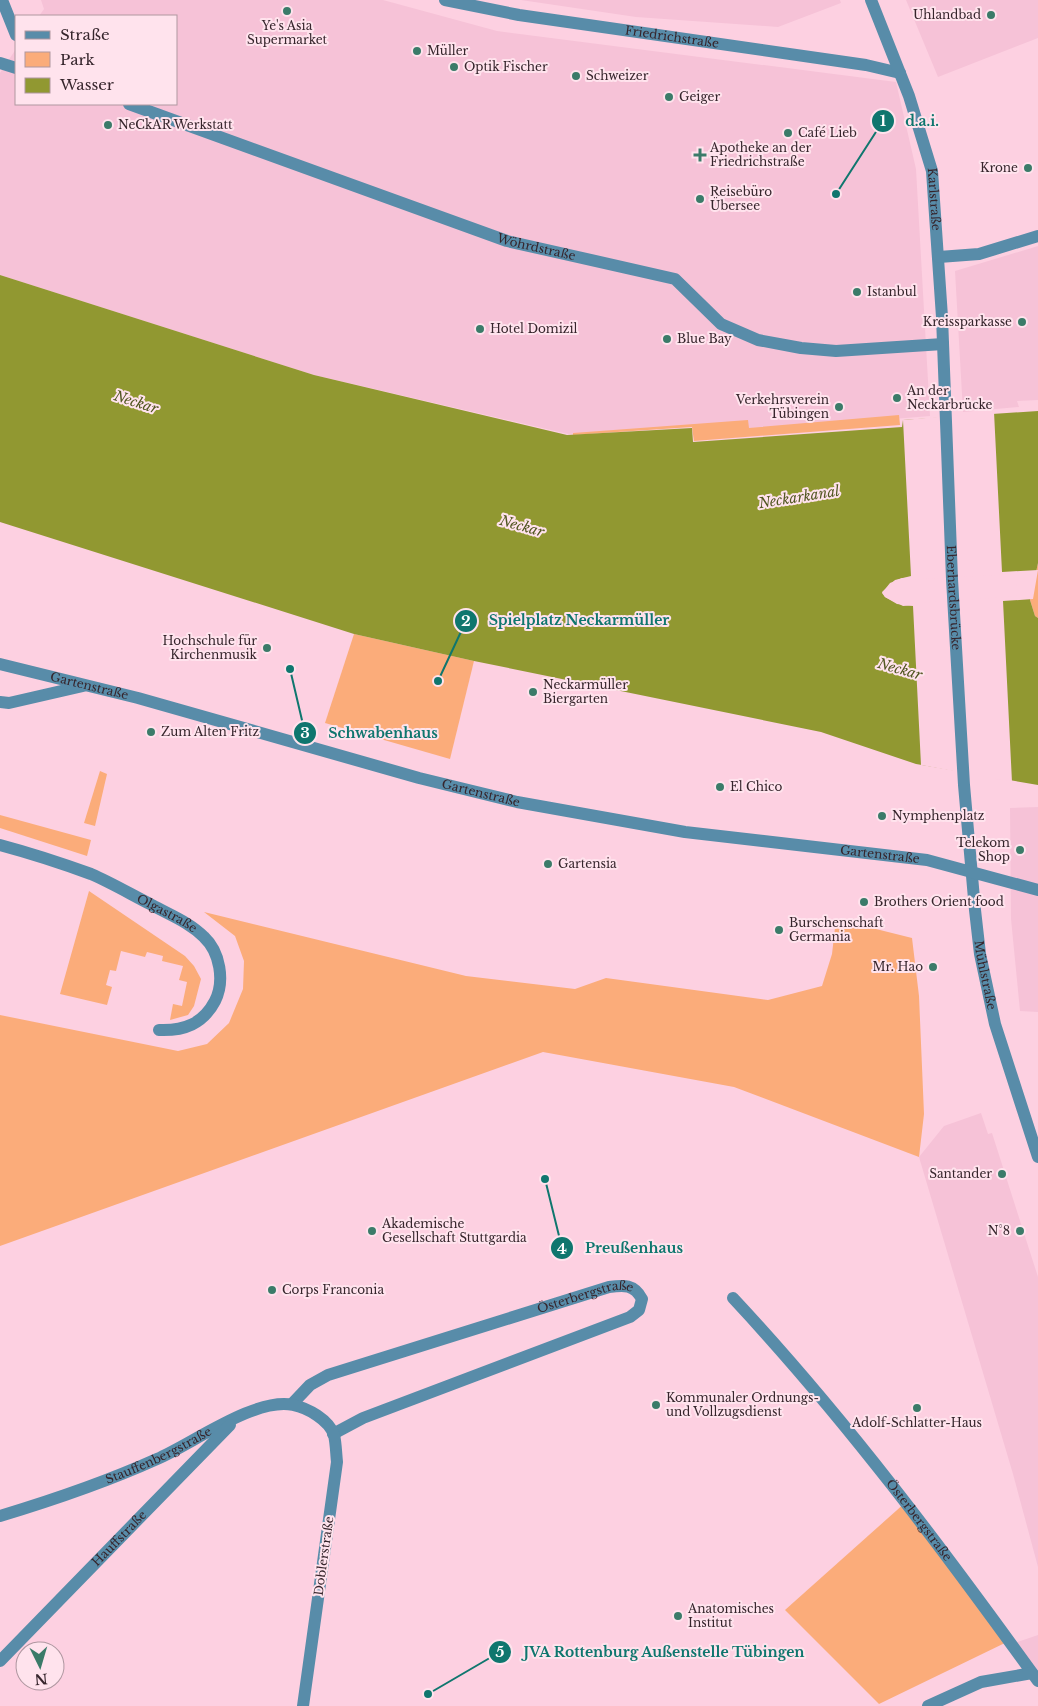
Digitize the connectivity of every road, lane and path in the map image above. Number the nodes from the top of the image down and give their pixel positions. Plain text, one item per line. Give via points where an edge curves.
1 (2, 0) edge
2 (445, 0) edge
3 (871, 0) edge
4 (15, 32) edge
5 (0, 63) edge
6 (15, 68) edge
7 (900, 73) junction
8 (132, 105) edge
9 (1038, 236) edge
10 (939, 258) junction
11 (944, 344) junction
12 (946, 410) joint
13 (0, 664) edge
14 (86, 685) junction
15 (0, 702) edge
16 (964, 785) joint
17 (0, 844) edge
18 (971, 873) junction
19 (1038, 890) edge
20 (159, 1030) dead end
21 (1038, 1157) edge
22 (733, 1298) dead end
23 (292, 1404) junction
24 (239, 1416) junction
25 (334, 1434) junction
26 (0, 1516) edge
27 (0, 1661) edge
28 (1035, 1677) edge
29 (303, 1706) edge
30 (928, 1706) edge

1 - 4 street
2 - 7 street, Friedrichstraße via 519,15 838,61
3 - 7 street, Karlstraße
5 - 6 street
7 - 10 street, Karlstraße via 932,171
8 - 11 street, Wöhrdstraße via 507,242 675,278 721,324 758,340 836,351
9 - 10 street via 979,254
10 - 11 street, Karlstraße
11 - 12 street, Karlstraße
12 - 16 street, Eberhardsbrücke
13 - 14 street, Gartenstraße
14 - 15 street via 9,703
14 - 18 street, Gartenstraße via 419,778 517,802 685,832 896,855
16 - 18 street, Mühlstraße
17 - 20 street, Olgastraße via 91,874 189,924 206,938 220,967 216,1000 205,1017 188,1027 175,1031
18 - 19 street, Gartenstraße
18 - 21 street, Mühlstraße via 989,1000
22 - 28 street, Österbergstraße via 882,1471
23 - 24 street, Stauffenbergstraße via 267,1407
23 - 25 street, Stauffenbergstraße via 316,1413
23 - 25 street, Österbergstraße via 310,1385 352,1366 609,1287 626,1285 638,1292 641,1305 630,1317 363,1418
24 - 26 street, Stauffenbergstraße via 158,1458 66,1496
24 - 27 street, Hauffstraße
25 - 29 street, Doblerstraße via 336,1470
28 - 30 street via 981,1682

